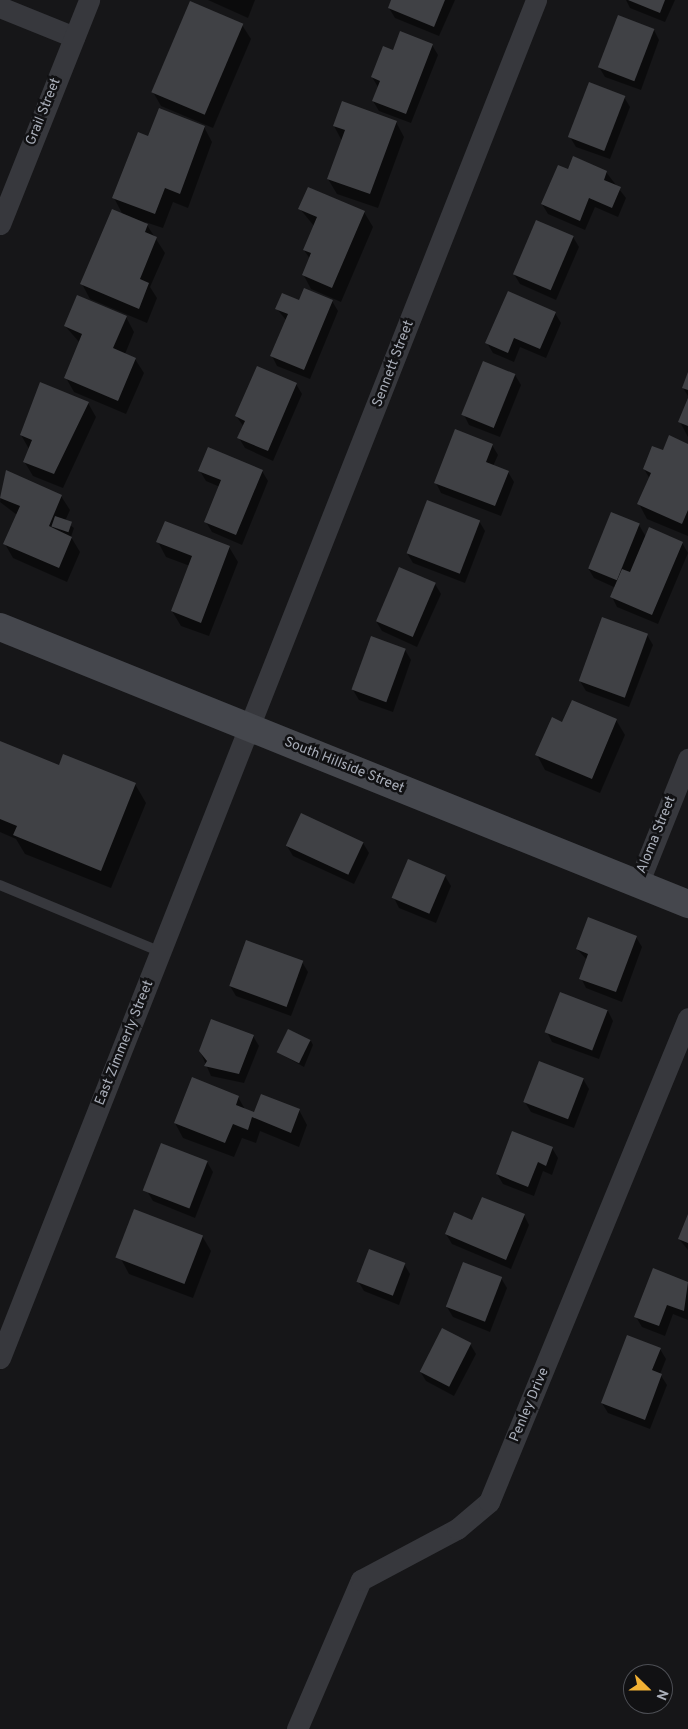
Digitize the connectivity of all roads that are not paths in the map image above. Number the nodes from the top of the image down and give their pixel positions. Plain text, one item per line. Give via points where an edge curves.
1 (89, 0) edge
2 (536, 0) edge
3 (0, 8) edge
4 (74, 37) junction
5 (0, 224) edge
6 (0, 627) edge
7 (252, 729) junction
8 (688, 759) edge
9 (638, 884) junction
10 (0, 886) edge
11 (688, 904) edge
12 (161, 952) junction
13 (688, 1018) edge
14 (0, 1358) edge
15 (297, 1729) edge

1 - 4 street, Grail Street
2 - 7 street, Sennett Street
3 - 4 street
4 - 5 street, Grail Street
6 - 7 main road, South Hillside Street
7 - 9 main road, South Hillside Street
7 - 12 street, East Zimmerly Street
8 - 9 street, Aloma Street
9 - 11 main road, South Hillside Street
10 - 12 lane
12 - 14 street, East Zimmerly Street
13 - 15 street, Penley Drive via 490,1502 457,1529 361,1580

